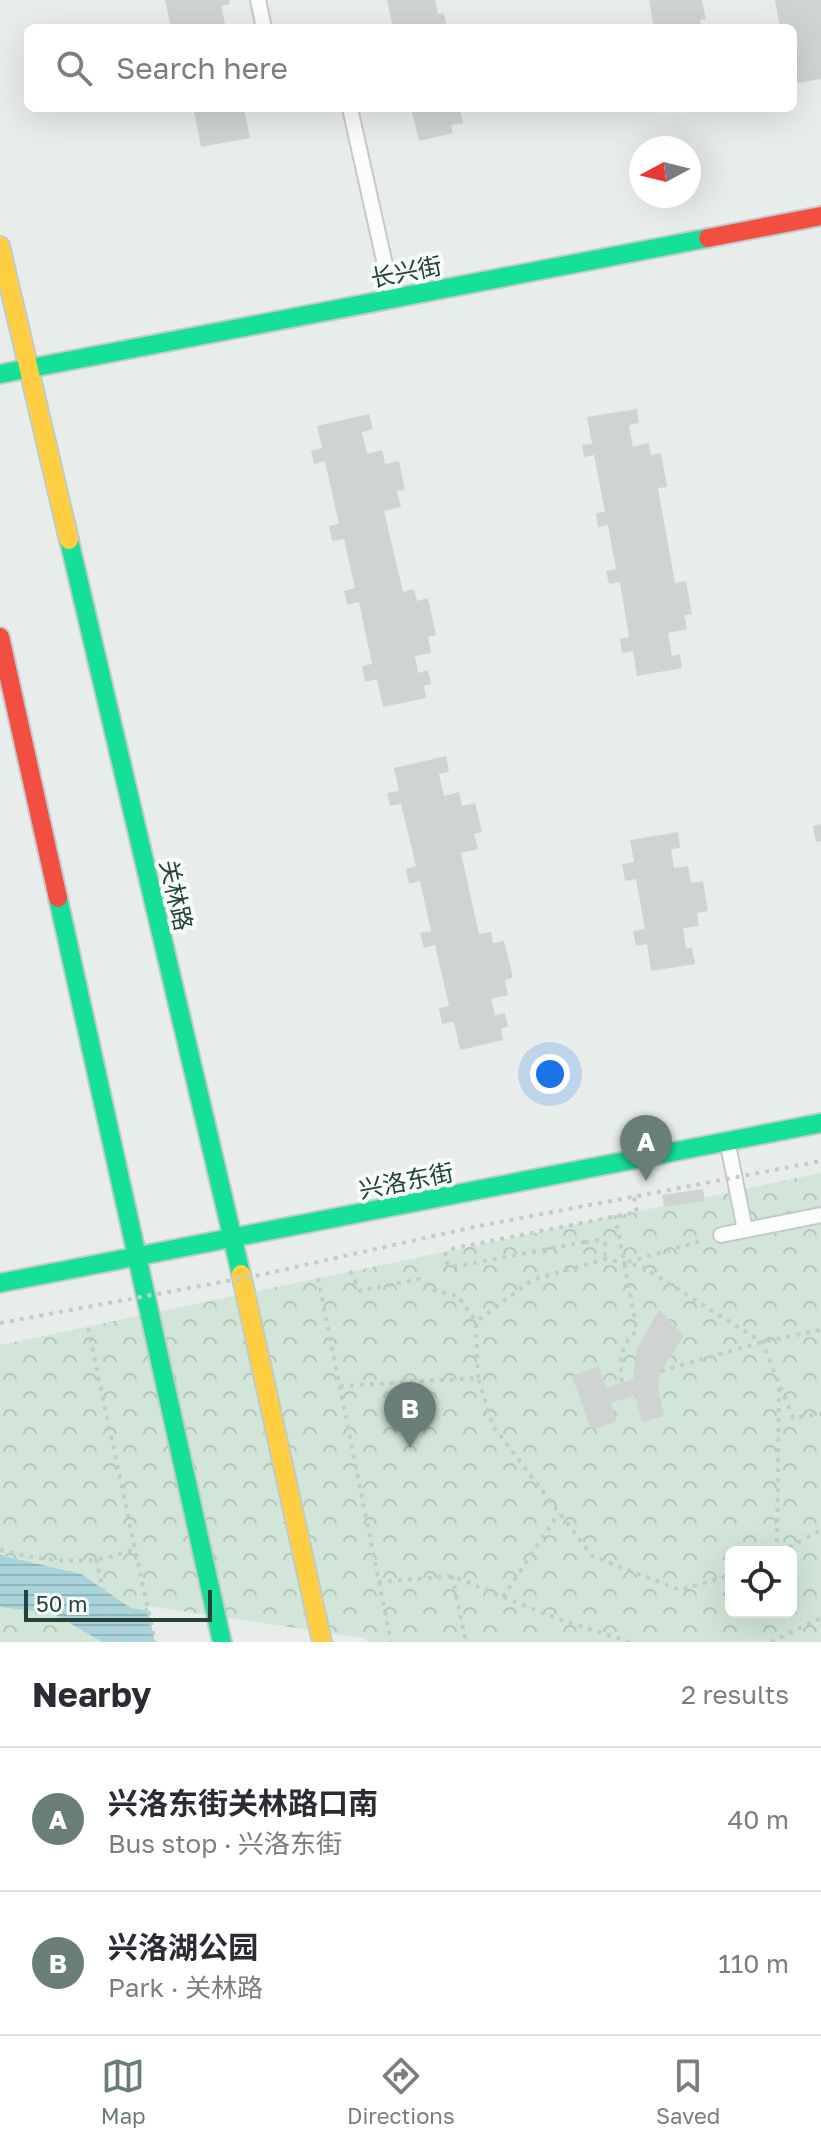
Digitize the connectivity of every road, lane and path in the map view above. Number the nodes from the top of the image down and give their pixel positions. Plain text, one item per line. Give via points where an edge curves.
1 (258, 0) edge
2 (263, 24) edge
3 (351, 112) edge
4 (821, 216) edge
5 (0, 246) edge
6 (388, 278) dead end
7 (30, 344) junction
8 (0, 350) edge
9 (28, 369) junction
10 (0, 374) edge
11 (0, 637) edge
12 (821, 1108) edge
13 (821, 1123) edge
14 (727, 1142) junction
15 (821, 1161) edge
16 (634, 1197) junction
17 (615, 1215) dead end
18 (821, 1215) edge
19 (232, 1230) junction
20 (745, 1230) junction
21 (721, 1235) joint
22 (124, 1238) junction
23 (137, 1257) junction
24 (605, 1259) junction
25 (626, 1263) junction
26 (350, 1271) dead end
27 (318, 1278) dead end
28 (0, 1283) edge
29 (476, 1322) junction
30 (0, 1323) edge
31 (88, 1328) dead end
32 (821, 1330) edge
33 (762, 1342) junction
34 (661, 1371) dead end
35 (478, 1378) junction
36 (622, 1383) dead end
37 (779, 1384) junction
38 (340, 1386) junction
39 (821, 1414) edge
40 (559, 1513) junction
41 (821, 1530) edge
42 (778, 1546) edge
43 (790, 1546) edge
44 (135, 1548) junction
45 (0, 1550) edge
46 (96, 1559) junction
47 (452, 1576) junction
48 (725, 1577) edge
49 (378, 1582) junction
50 (503, 1597) junction
51 (821, 1618) edge
52 (115, 1642) edge
53 (155, 1642) edge
54 (222, 1642) edge
55 (322, 1642) edge
56 (391, 1642) edge
57 (466, 1642) edge
58 (629, 1642) edge
59 (771, 1642) edge

1 - 2 lane
3 - 6 lane
4 - 9 main road, 长兴街
5 - 7 main road, 关林路
7 - 8 main road
7 - 9 main road, 关林路
9 - 10 main road, 长兴街
9 - 19 main road, 关林路
11 - 22 main road
12 - 19 main road, 兴洛东街
13 - 14 main road, 兴洛东街
14 - 19 main road, 兴洛东街
14 - 20 lane
15 - 16 path, bridge
16 - 24 path, bridge via 637,1212 450,1249 445,1262 453,1267 598,1240 605,1243
16 - 30 path, bridge via 274,1273
17 - 25 path
18 - 20 lane
19 - 22 main road, 兴洛东街
19 - 23 main road, 兴洛东街
19 - 55 main road, 关林路
20 - 21 lane
21 - 25 path
22 - 23 main road
23 - 28 main road, 兴洛东街
23 - 54 main road
24 - 25 path
24 - 29 path via 532,1280
25 - 33 path via 641,1266
25 - 36 path via 637,1331 622,1352
26 - 29 path via 360,1291 419,1279 432,1290 458,1296
27 - 38 path
29 - 35 path
31 - 44 path
32 - 33 path
33 - 34 path
33 - 37 path
35 - 38 path
35 - 40 path via 493,1426
37 - 39 path via 793,1418
37 - 42 path
38 - 49 path
40 - 48 path via 592,1556 680,1590
40 - 50 path
41 - 43 path
44 - 46 path
44 - 53 path
45 - 46 path via 42,1560
46 - 52 path
47 - 49 path
47 - 50 path
47 - 57 path
49 - 56 path
50 - 58 path
51 - 59 path

